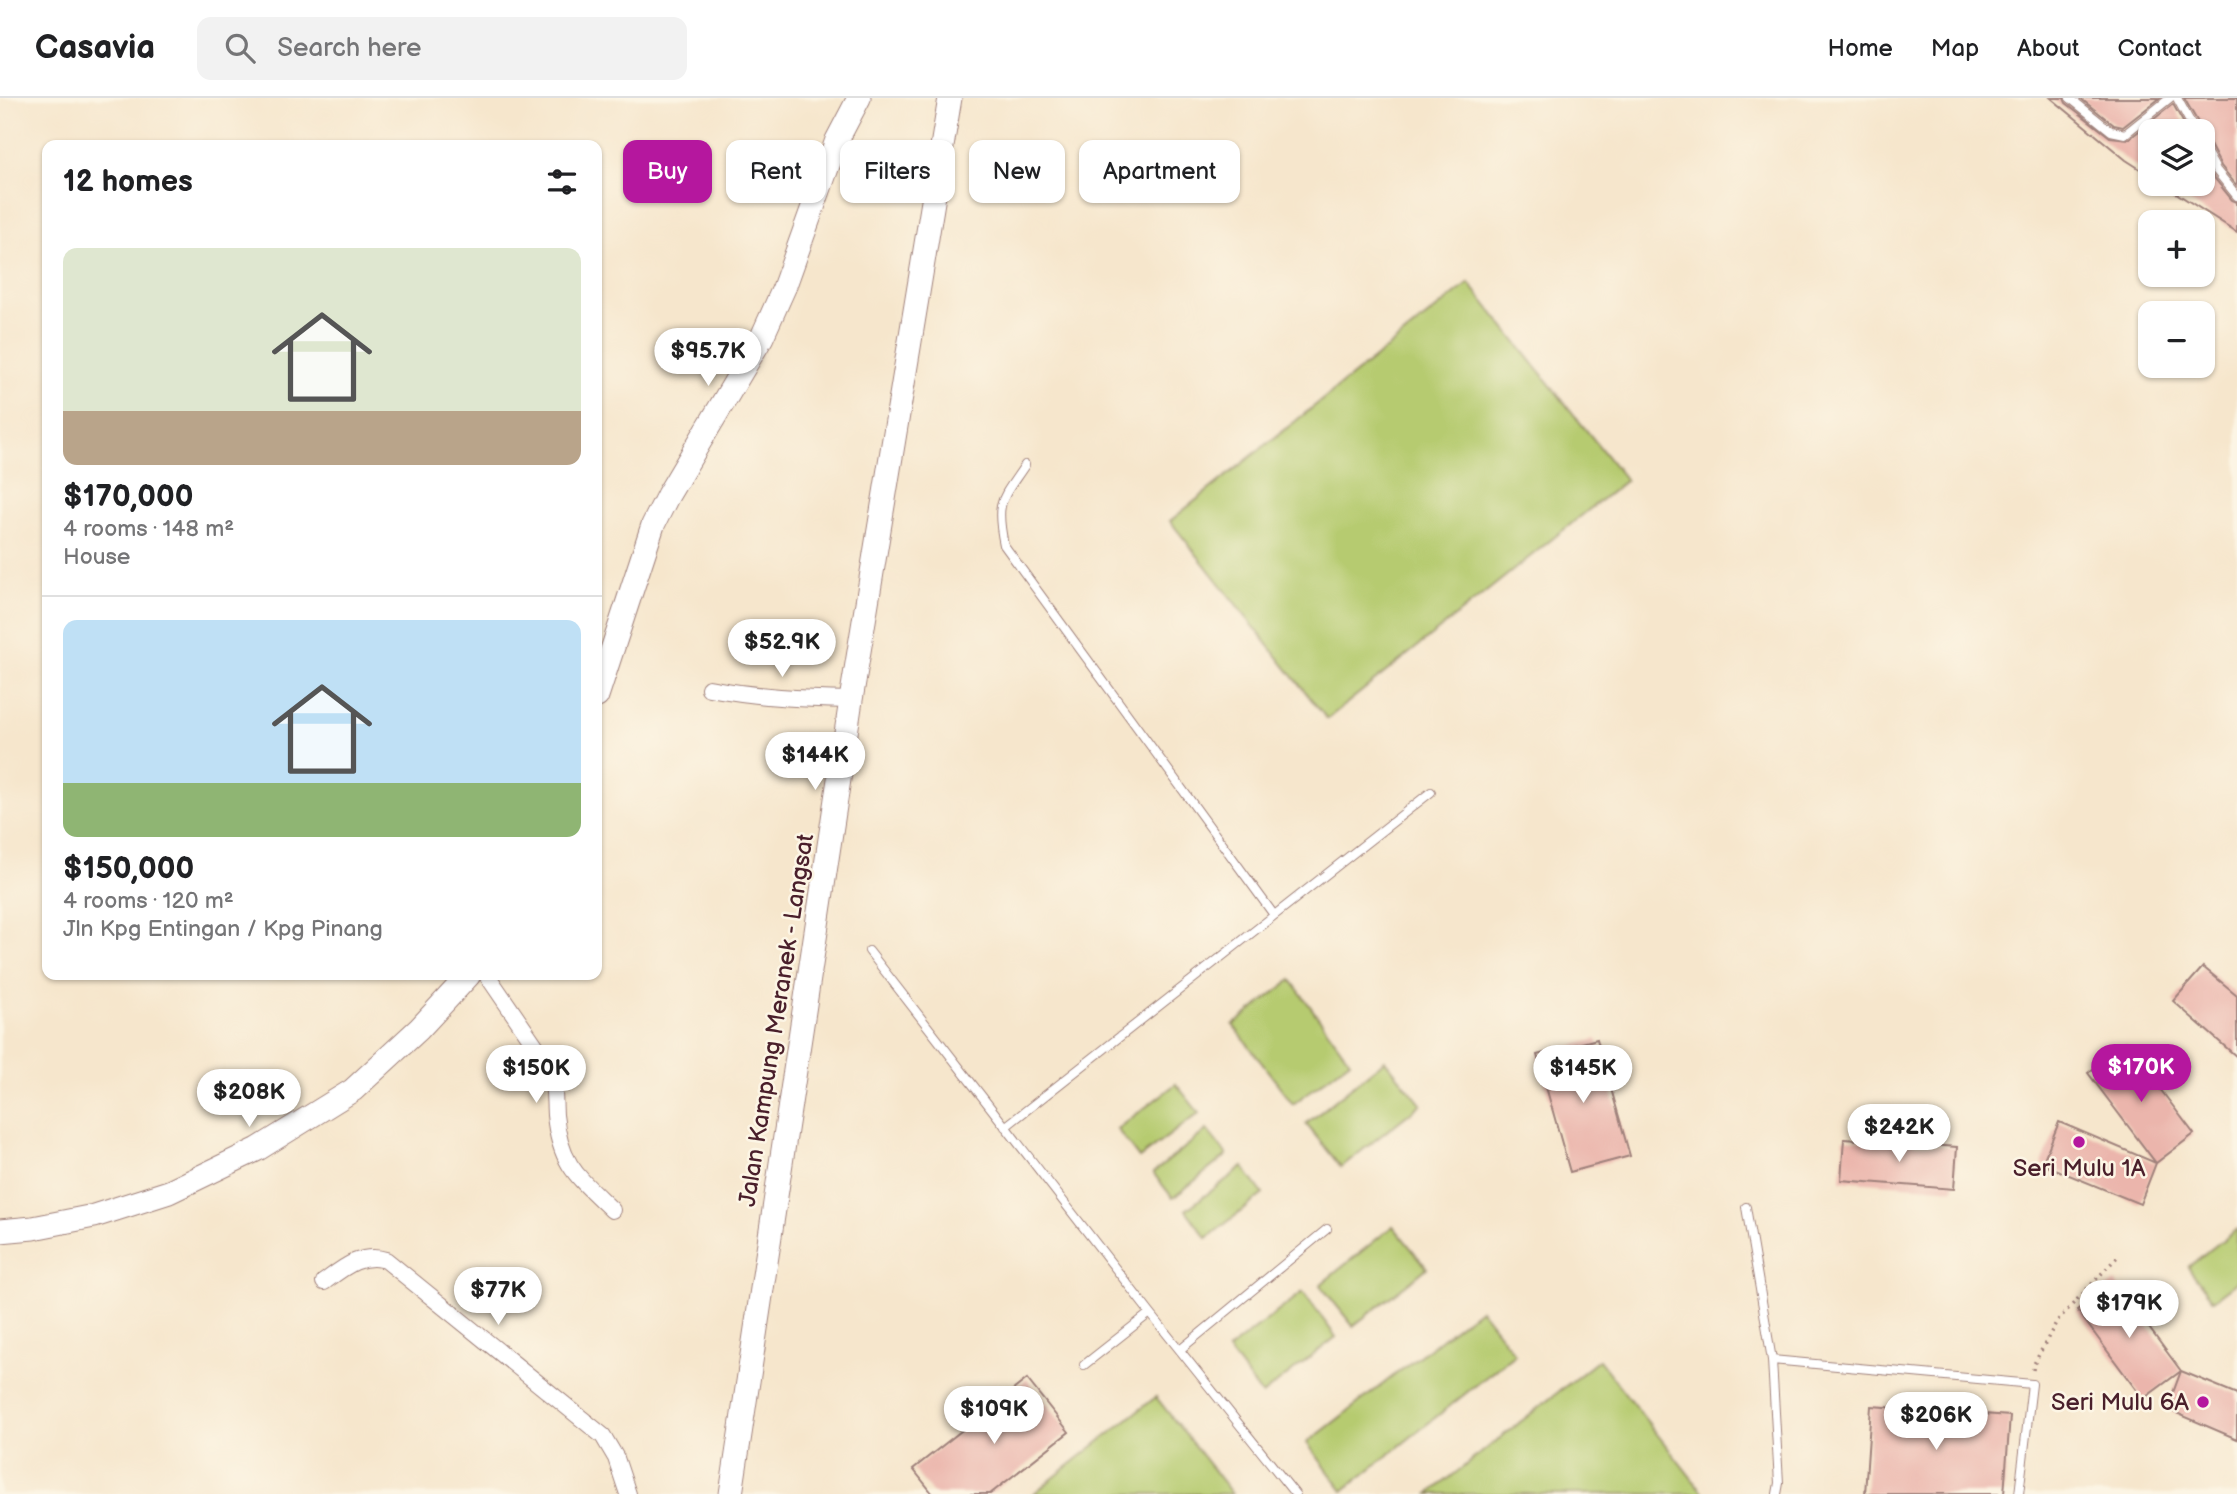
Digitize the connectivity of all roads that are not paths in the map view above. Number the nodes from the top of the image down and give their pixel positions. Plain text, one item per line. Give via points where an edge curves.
1 (859, 98) edge
2 (950, 98) edge
3 (2070, 98) edge
4 (2170, 98) edge
5 (2177, 98) edge
6 (2188, 119) edge
7 (2215, 168) edge
8 (2237, 197) edge
9 (1025, 466) dead end
10 (602, 681) edge
11 (709, 688) dead end
12 (851, 700) junction
13 (1431, 792) dead end
14 (1274, 915) junction
15 (869, 951) dead end
16 (464, 980) edge
17 (490, 980) edge
18 (1005, 1127) junction
19 (1746, 1207) dead end
20 (612, 1210) dead end
21 (1327, 1229) dead end
22 (0, 1231) edge
23 (324, 1282) dead end
24 (1150, 1313) junction
25 (1181, 1349) junction
26 (1772, 1360) junction
27 (1084, 1365) dead end
28 (733, 1493) edge
29 (628, 1494) edge
30 (1295, 1494) edge
31 (1777, 1494) edge
32 (2019, 1494) edge

1 - 10 main road via 837,140 762,337 653,525
2 - 12 main road, Jalan Kampung Meranek - Langsat
3 - 4 lane via 2111,131 2125,134
5 - 6 lane
7 - 8 lane
9 - 14 lane via 1001,502 1004,545
11 - 12 street
12 - 28 main road, Jalan Kampung Meranek - Langsat
13 - 14 lane
14 - 18 lane
15 - 18 lane
16 - 22 main road via 353,1090 258,1149 169,1192 119,1208 65,1223
17 - 20 street via 550,1067 557,1132 565,1158
18 - 24 lane
19 - 26 lane
21 - 25 lane
23 - 29 street via 346,1265 367,1258 379,1258 396,1267 603,1436
24 - 25 lane
24 - 27 lane
25 - 30 lane
26 - 31 lane
26 - 32 lane via 2032,1384

